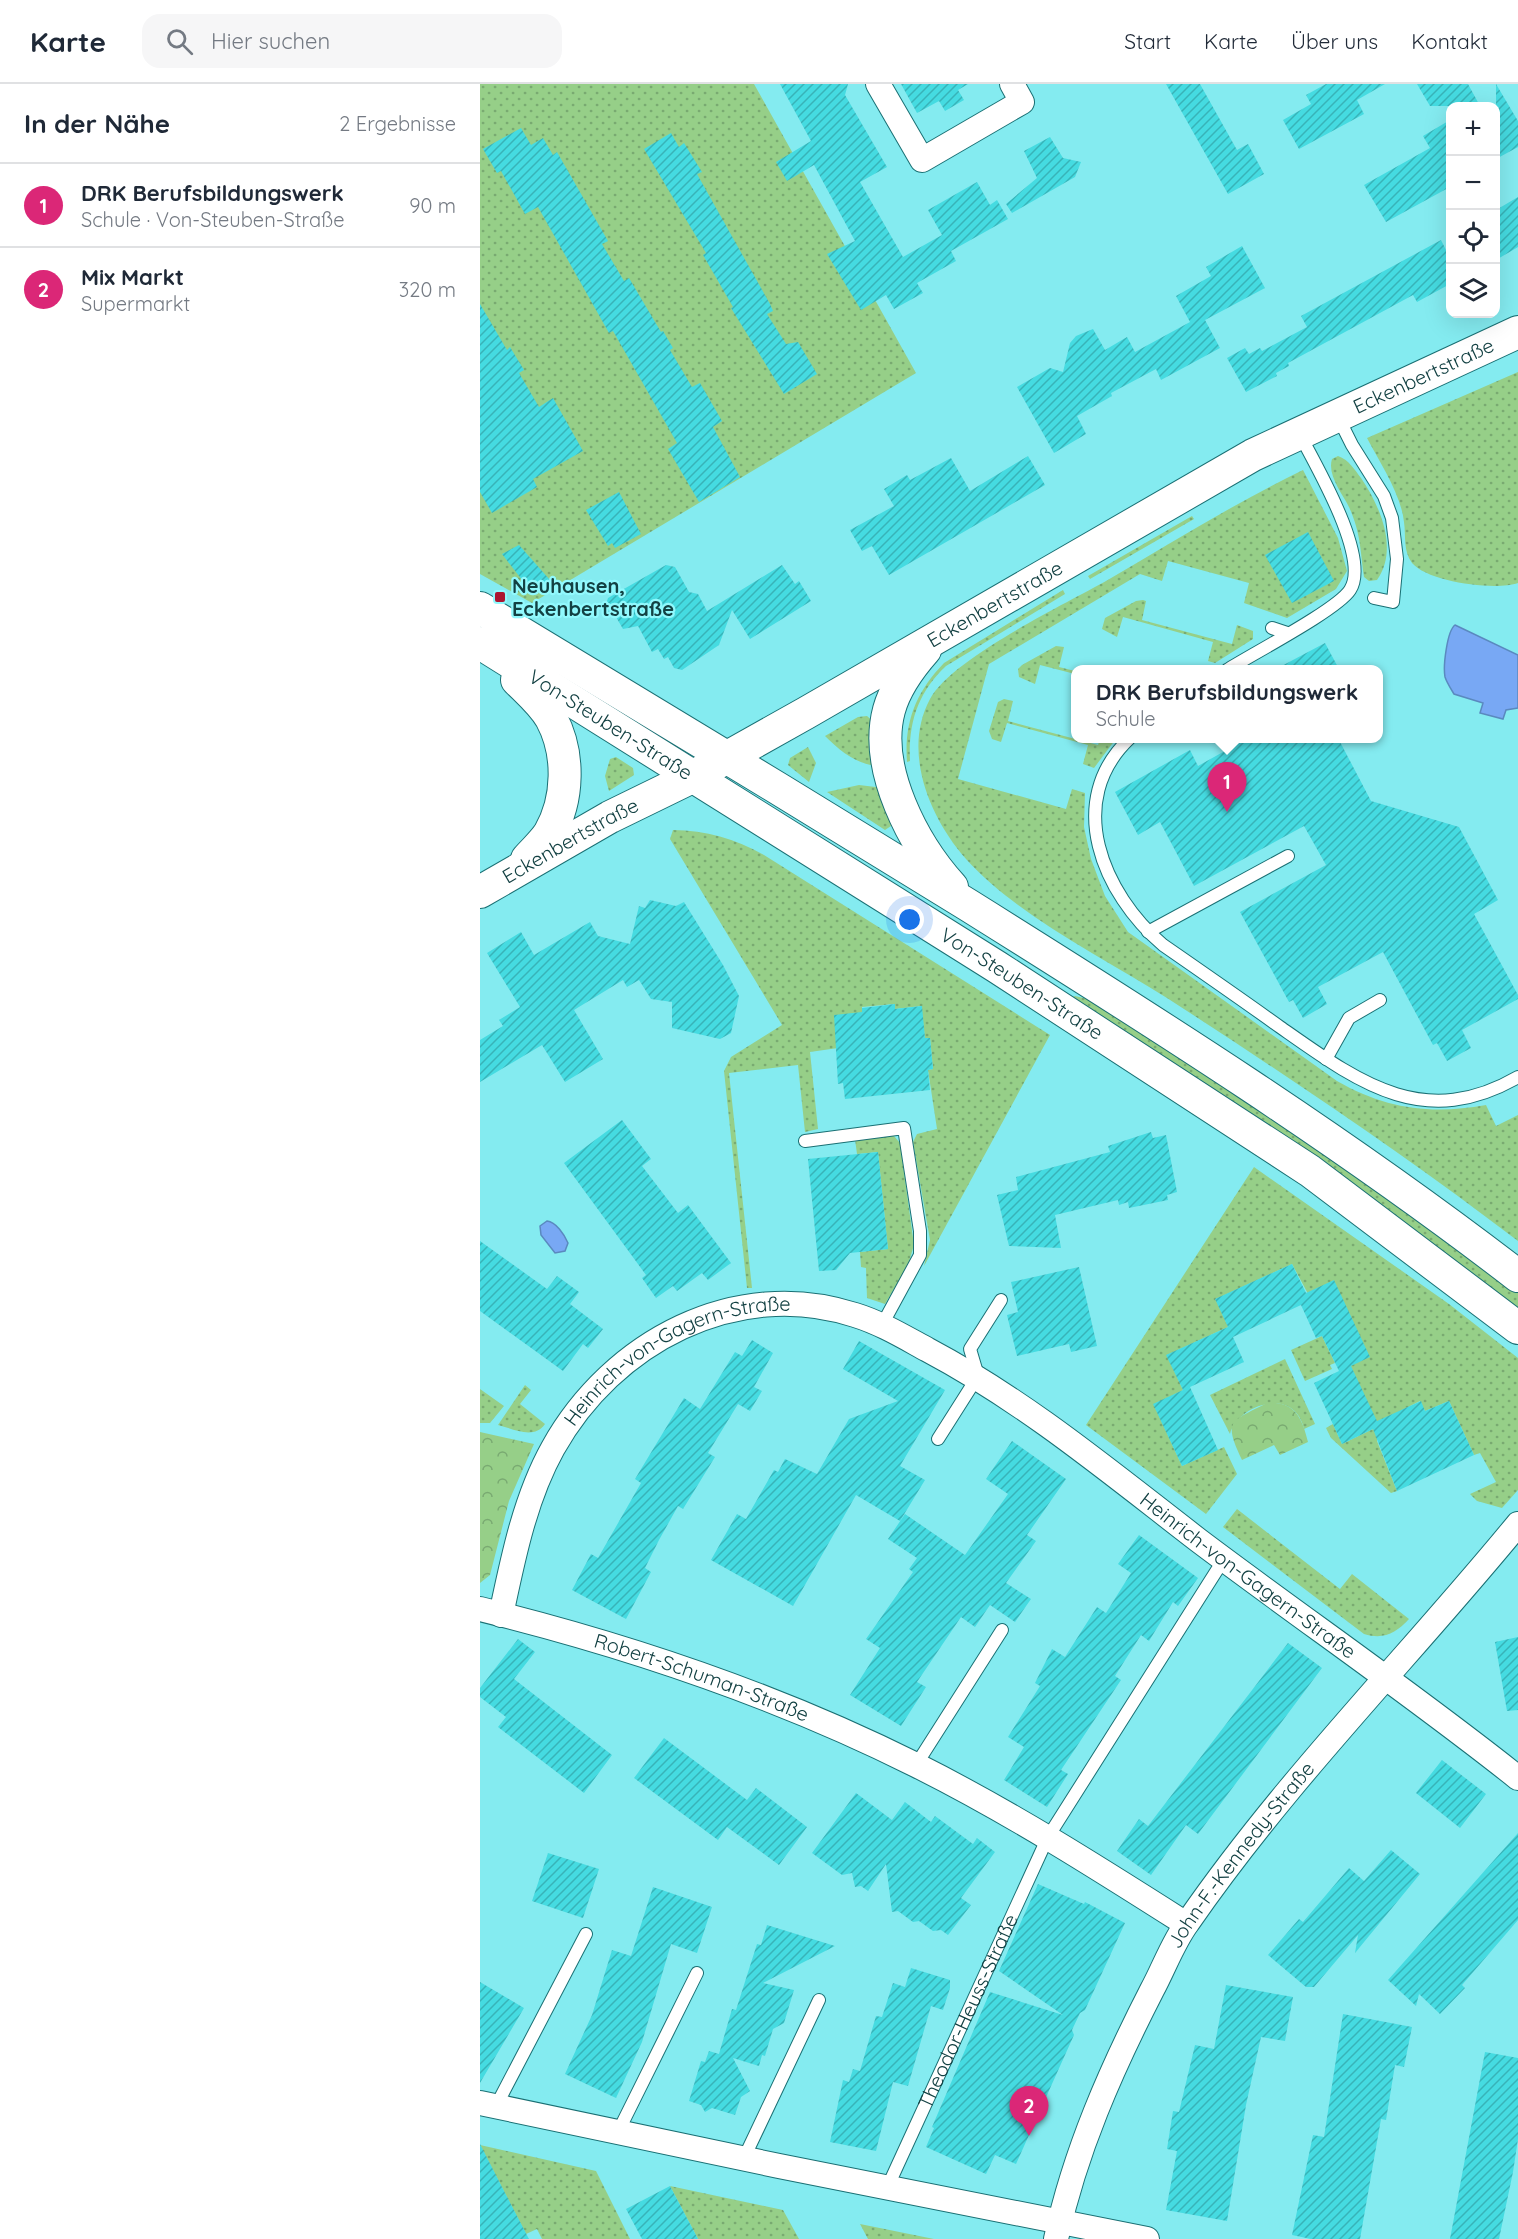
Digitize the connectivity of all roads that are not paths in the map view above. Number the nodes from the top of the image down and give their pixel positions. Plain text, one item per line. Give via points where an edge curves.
1 (878, 84) edge
2 (1012, 84) edge
3 (1518, 332) edge
4 (1337, 414) junction
5 (1298, 432) junction
6 (1374, 598) dead end
7 (480, 608) edge
8 (1272, 628) dead end
9 (1287, 633) junction
10 (933, 640) junction
11 (480, 643) edge
12 (1234, 665) edge
13 (1125, 743) edge
14 (728, 757) junction
15 (692, 777) junction
16 (1288, 856) dead end
17 (517, 870) junction
18 (480, 892) edge
19 (970, 906) junction
20 (1148, 932) junction
21 (1380, 1000) dead end
22 (1326, 1059) junction
23 (1518, 1077) edge
24 (805, 1141) dead end
25 (1518, 1276) edge
26 (1002, 1300) dead end
27 (882, 1325) junction
28 (1518, 1328) edge
29 (978, 1376) junction
30 (938, 1439) dead end
31 (1518, 1524) edge
32 (1224, 1559) junction
33 (490, 1612) edge
34 (1002, 1630) dead end
35 (1388, 1678) junction
36 (916, 1765) junction
37 (1518, 1778) edge
38 (1048, 1837) junction
39 (1186, 1924) junction
40 (586, 1934) dead end
41 (697, 1972) dead end
42 (819, 2000) dead end
43 (488, 2104) edge
44 (618, 2132) junction
45 (744, 2158) junction
46 (888, 2186) junction
47 (1058, 2230) edge
48 (1147, 2239) edge

1 - 2 street via 922,160 1022,102
3 - 4 street, Eckenbertstraße
4 - 5 street, Eckenbertstraße
4 - 6 lane via 1384,496 1392,518 1397,559 1392,602
5 - 9 lane via 1349,538 1355,570 1352,588 1345,597
5 - 10 street, Eckenbertstraße via 1197,486
7 - 14 street, Von-Steuben-Straße
8 - 9 lane
9 - 12 lane
10 - 14 street, Eckenbertstraße
10 - 19 street via 895,694 887,722 888,751 900,805 913,832 934,867
11 - 15 street, Von-Steuben-Straße
11 - 17 street via 540,703 563,748 565,775 557,816 548,835
13 - 20 lane via 1094,783 1094,822 1106,865 1128,910
14 - 15 street, Eckenbertstraße
14 - 19 street, Von-Steuben-Straße
15 - 17 street, Eckenbertstraße
15 - 28 street, Von-Steuben-Straße via 997,967 1310,1171
16 - 20 lane
17 - 18 street, Eckenbertstraße
19 - 25 street, Von-Steuben-Straße via 1112,994 1366,1164
20 - 22 lane
21 - 22 lane via 1349,1018
22 - 23 lane via 1364,1083 1412,1099 1456,1100
24 - 27 lane via 903,1128 920,1231 920,1255
26 - 29 lane via 970,1349
27 - 29 street, Heinrich-von-Gagern-Straße
27 - 33 street, Heinrich-von-Gagern-Straße via 833,1308 745,1306 690,1322 635,1352 593,1390 552,1450
29 - 30 lane
29 - 32 street, Heinrich-von-Gagern-Straße via 1057,1431
31 - 35 street, John-F.-Kennedy-Straße
32 - 35 street, Heinrich-von-Gagern-Straße
32 - 38 lane
33 - 36 street, Robert-Schuman-Straße via 631,1650 776,1702
34 - 36 lane
35 - 37 street, Heinrich-von-Gagern-Straße
35 - 39 street, John-F.-Kennedy-Straße via 1257,1828
36 - 38 street, Robert-Schuman-Straße
38 - 39 street, Robert-Schuman-Straße
38 - 46 lane, Theodor-Heuss-Straße
39 - 47 street, John-F.-Kennedy-Straße via 1117,2059 1087,2134
40 - 43 lane
41 - 44 lane
42 - 45 lane
43 - 44 street
44 - 45 street
45 - 46 street
46 - 47 street
47 - 48 street

